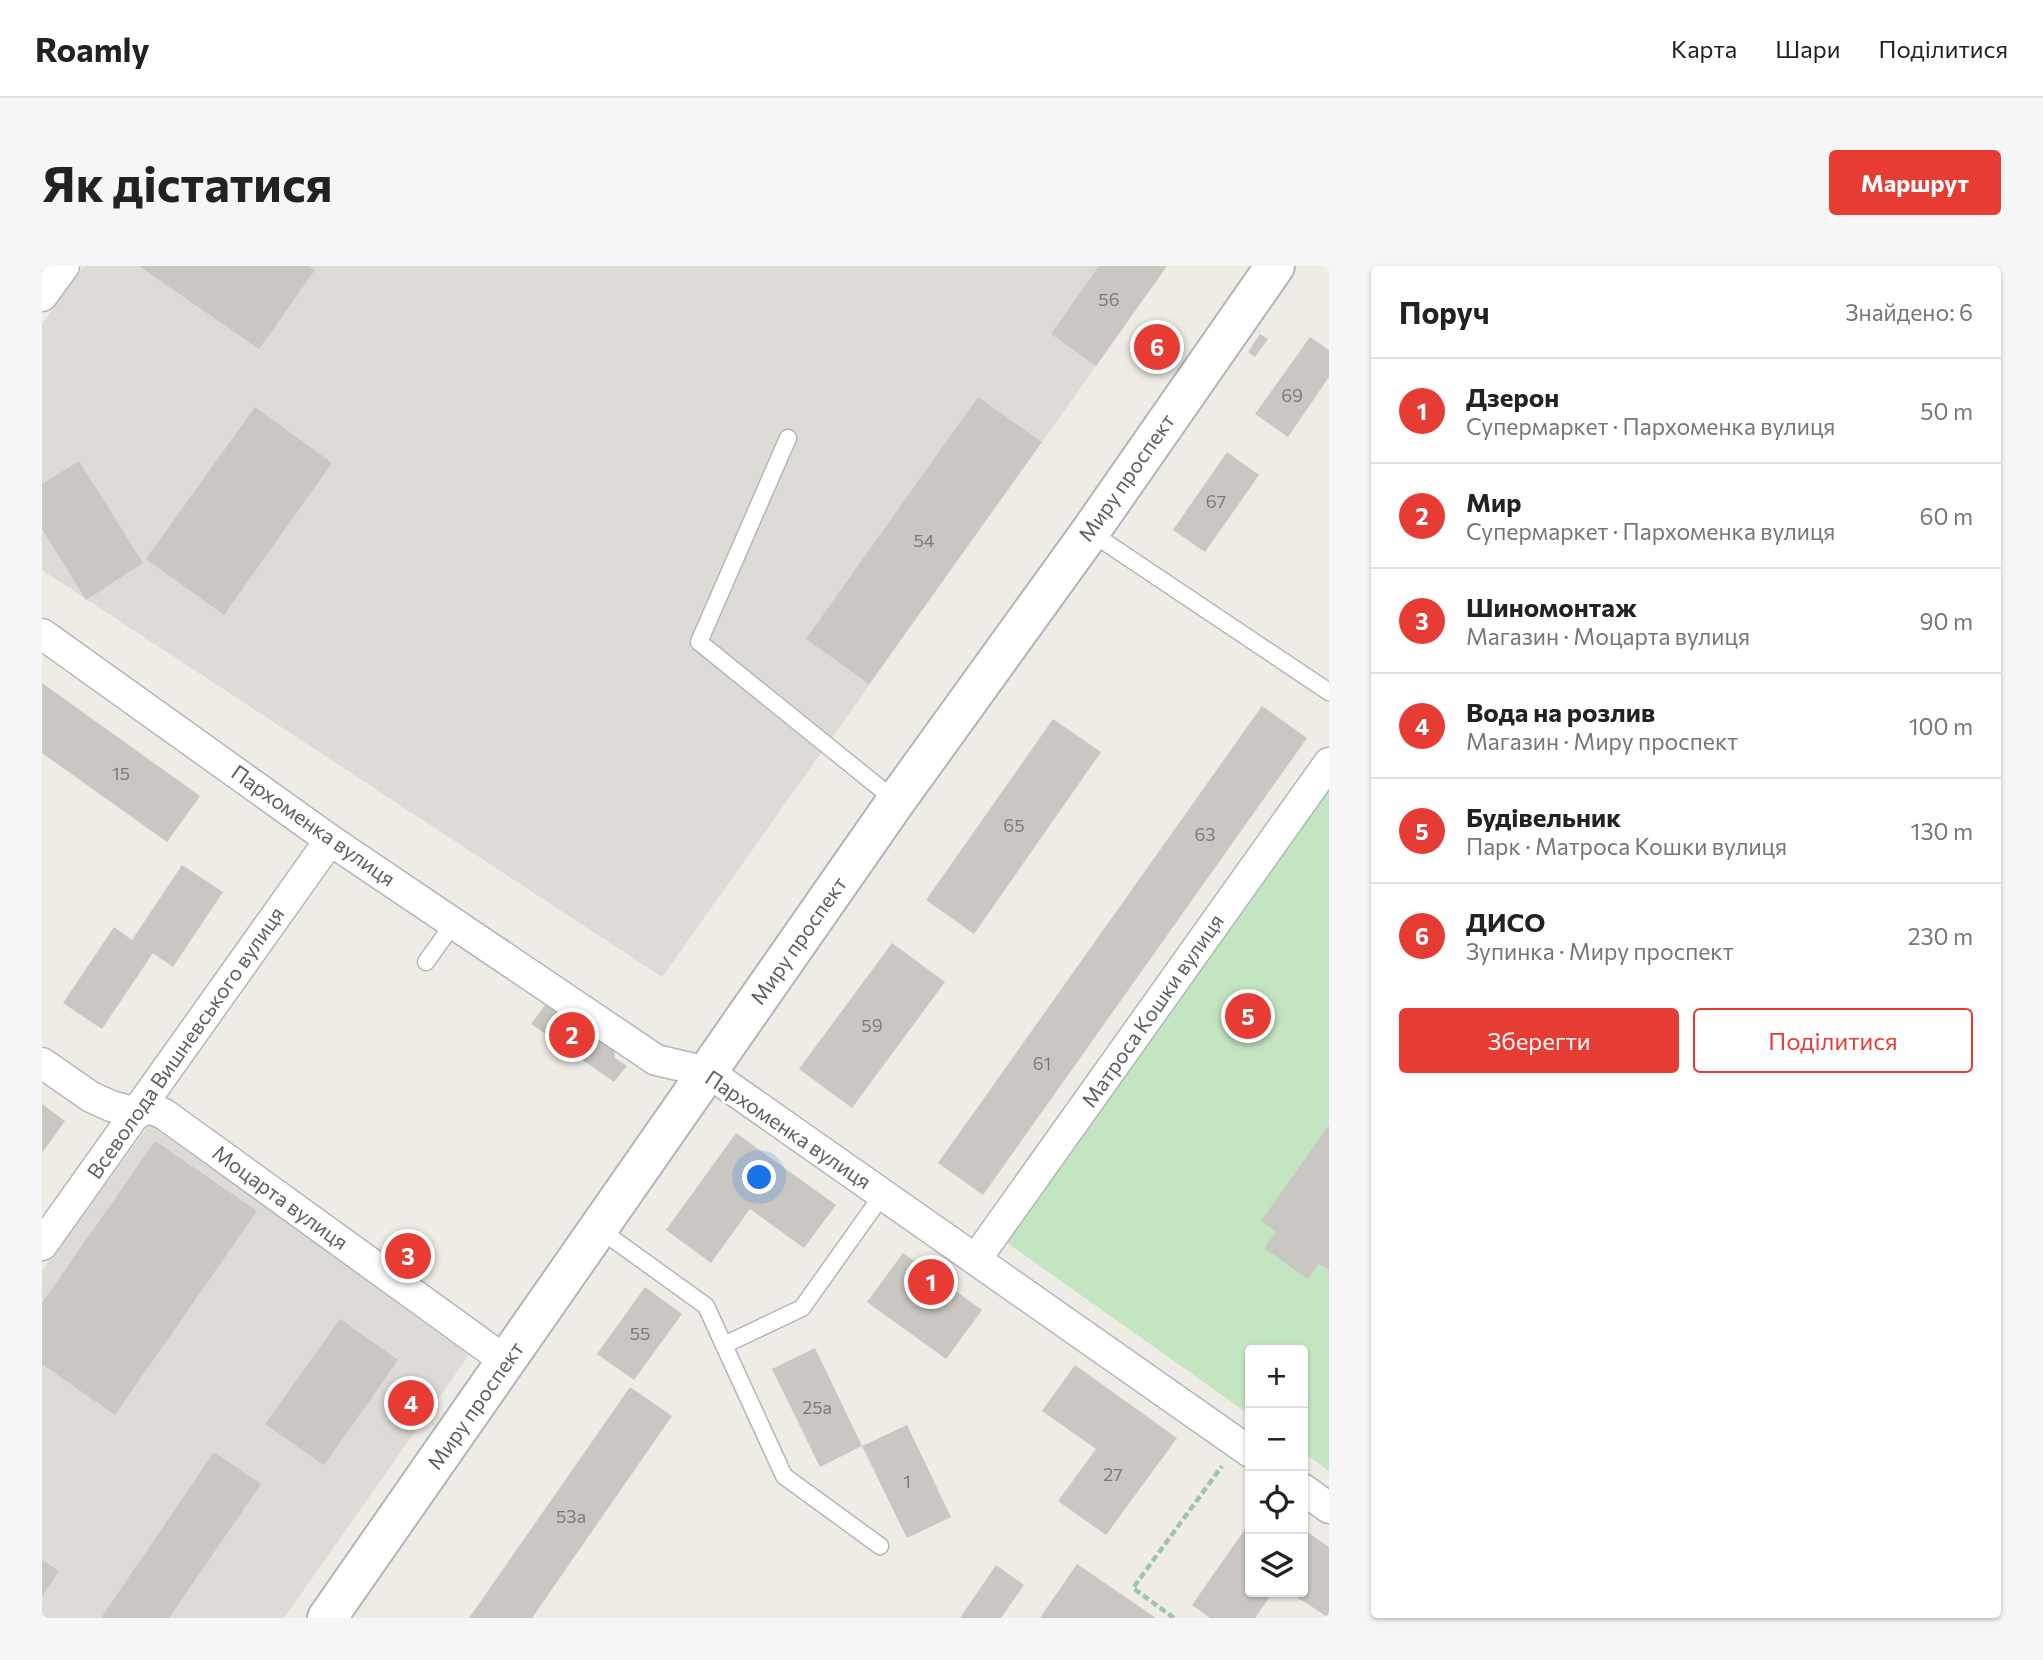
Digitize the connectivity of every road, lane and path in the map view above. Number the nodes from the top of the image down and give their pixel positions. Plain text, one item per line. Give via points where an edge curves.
1 (64, 266) edge
2 (1275, 266) edge
3 (42, 296) edge
4 (788, 438) dead end
5 (1090, 532) junction
6 (42, 634) edge
7 (1329, 692) edge
8 (1329, 763) edge
9 (896, 801) junction
10 (330, 840) junction
11 (454, 923) junction
12 (426, 962) dead end
13 (42, 1063) edge
14 (708, 1072) junction
15 (138, 1113) junction
16 (883, 1194) junction
17 (599, 1229) junction
18 (42, 1245) edge
19 (976, 1259) junction
20 (724, 1345) junction
21 (507, 1362) junction
22 (1244, 1448) edge
23 (1308, 1493) edge
24 (1329, 1508) edge
25 (880, 1546) dead end
26 (327, 1618) edge
27 (1174, 1618) edge

1 - 3 street
2 - 5 main road, Миру проспект
4 - 9 lane via 698,642
5 - 7 lane
5 - 9 main road, Миру проспект
6 - 10 street, Пархоменка вулиця
8 - 19 street, Матроса Кошки вулиця
9 - 14 main road, Миру проспект
10 - 11 street, Пархоменка вулиця
10 - 15 street, Всеволода Вишневського вулиця
11 - 12 lane
11 - 14 street, Пархоменка вулиця via 656,1060
13 - 15 street, Моцарта вулиця via 91,1097
14 - 16 street, Пархоменка вулиця
14 - 17 main road, Миру проспект
15 - 18 street, Всеволода Вишневського вулиця
15 - 21 street, Моцарта вулиця via 150,1108 164,1114
16 - 19 street, Пархоменка вулиця
16 - 20 lane via 802,1308
17 - 20 lane via 706,1306
17 - 21 main road, Миру проспект
19 - 22 street, Пархоменка вулиця
20 - 25 lane via 784,1476
21 - 26 main road, Миру проспект
22 - 27 path via 1133,1588
23 - 24 street

